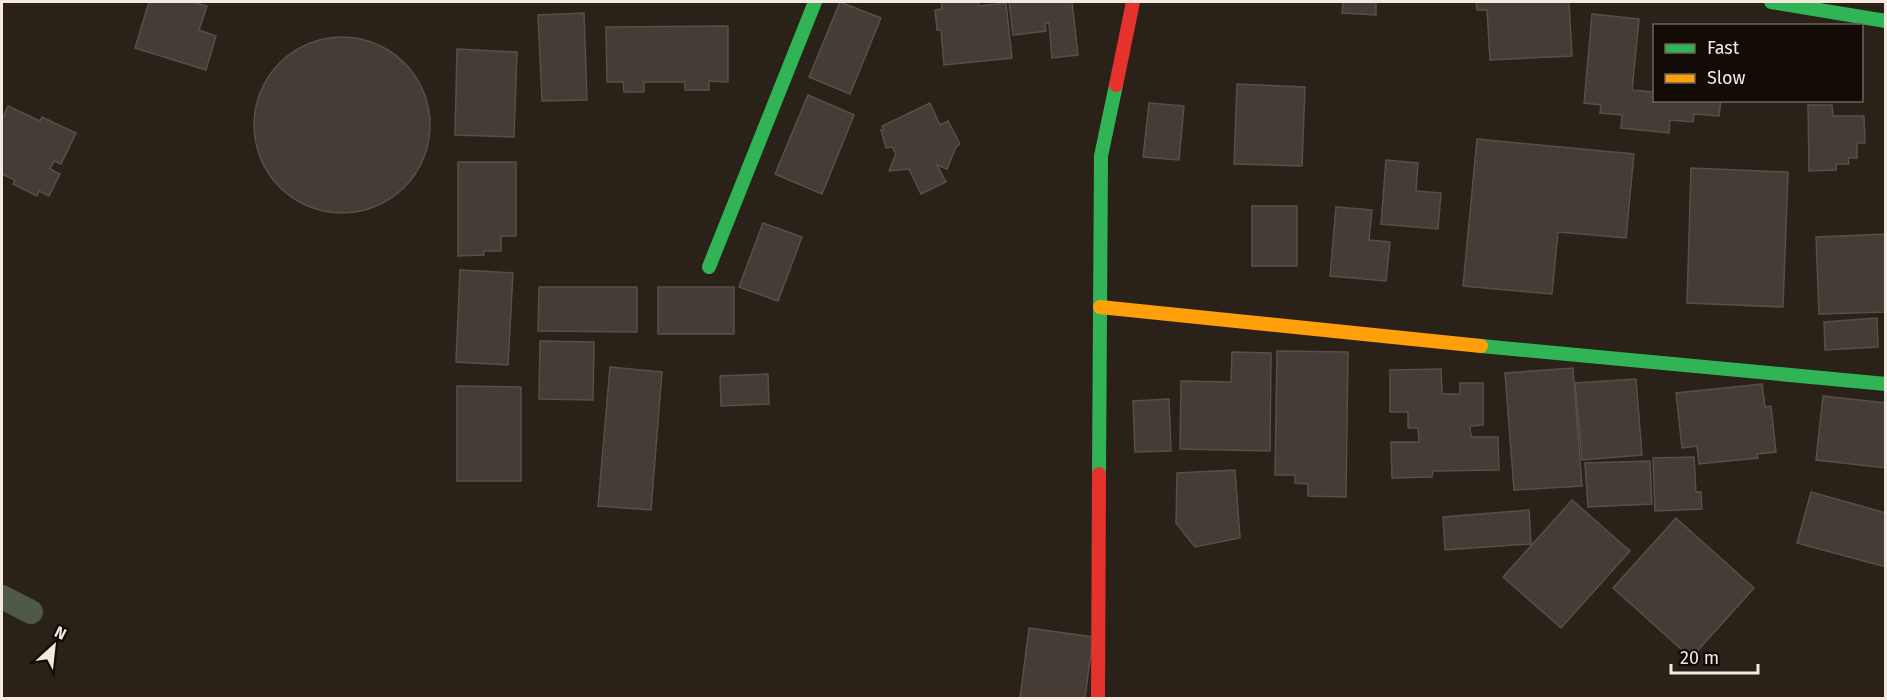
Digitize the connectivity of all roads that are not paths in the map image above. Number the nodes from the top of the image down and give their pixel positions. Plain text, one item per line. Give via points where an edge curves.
1 (815, 2) edge
2 (1133, 2) edge
3 (1771, 2) edge
4 (1886, 21) edge
5 (709, 267) dead end
6 (1100, 307) junction
7 (1886, 384) edge
8 (2, 597) edge
9 (31, 612) dead end
10 (1098, 699) edge

1 - 5 street
2 - 6 street via 1101,156
3 - 4 street
6 - 7 street
6 - 10 street
8 - 9 street

